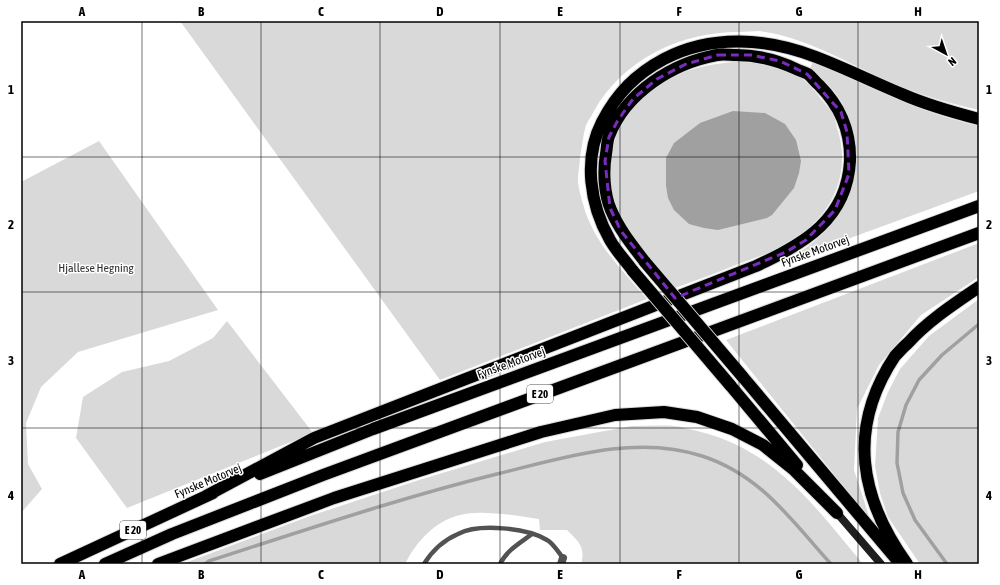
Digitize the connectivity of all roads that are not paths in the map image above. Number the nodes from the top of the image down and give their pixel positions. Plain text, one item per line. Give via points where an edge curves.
1 (979, 119) edge
2 (979, 206) edge
3 (979, 232) edge
4 (979, 288) edge
5 (206, 496) junction
6 (837, 513) junction
7 (532, 534) junction
8 (562, 561) edge
9 (60, 564) edge
10 (105, 564) edge
11 (158, 564) edge
12 (424, 564) edge
13 (500, 564) edge
14 (881, 564) edge
15 (900, 564) edge
16 (907, 564) edge

1 - 6 highway, bridge via 940,109 816,56 747,41 711,42 678,52 651,66 628,84 609,107 596,133 591,161 591,187 598,214 610,241
2 - 5 highway, Fynske Motorvej / E 20 via 373,429
3 - 10 highway, E 20 via 323,475 172,534
4 - 16 highway via 920,330 896,356 876,391 868,418 864,444 866,476 876,510 894,546
5 - 9 highway, Fynske Motorvej / E 20
5 - 15 highway, bridge via 314,438 756,266 806,240 835,210 849,174 847,132 841,112 828,94 807,74 780,61 751,55 718,55 686,64 657,78 632,99 609,136 605,186 610,208 621,231 645,262 742,376
6 - 11 highway via 793,469 763,445 732,429 696,417 664,412 615,415 541,432 334,498
6 - 14 street
7 - 8 lane via 548,540
7 - 12 lane via 505,528 477,528 458,533 439,545
7 - 13 lane via 512,548

